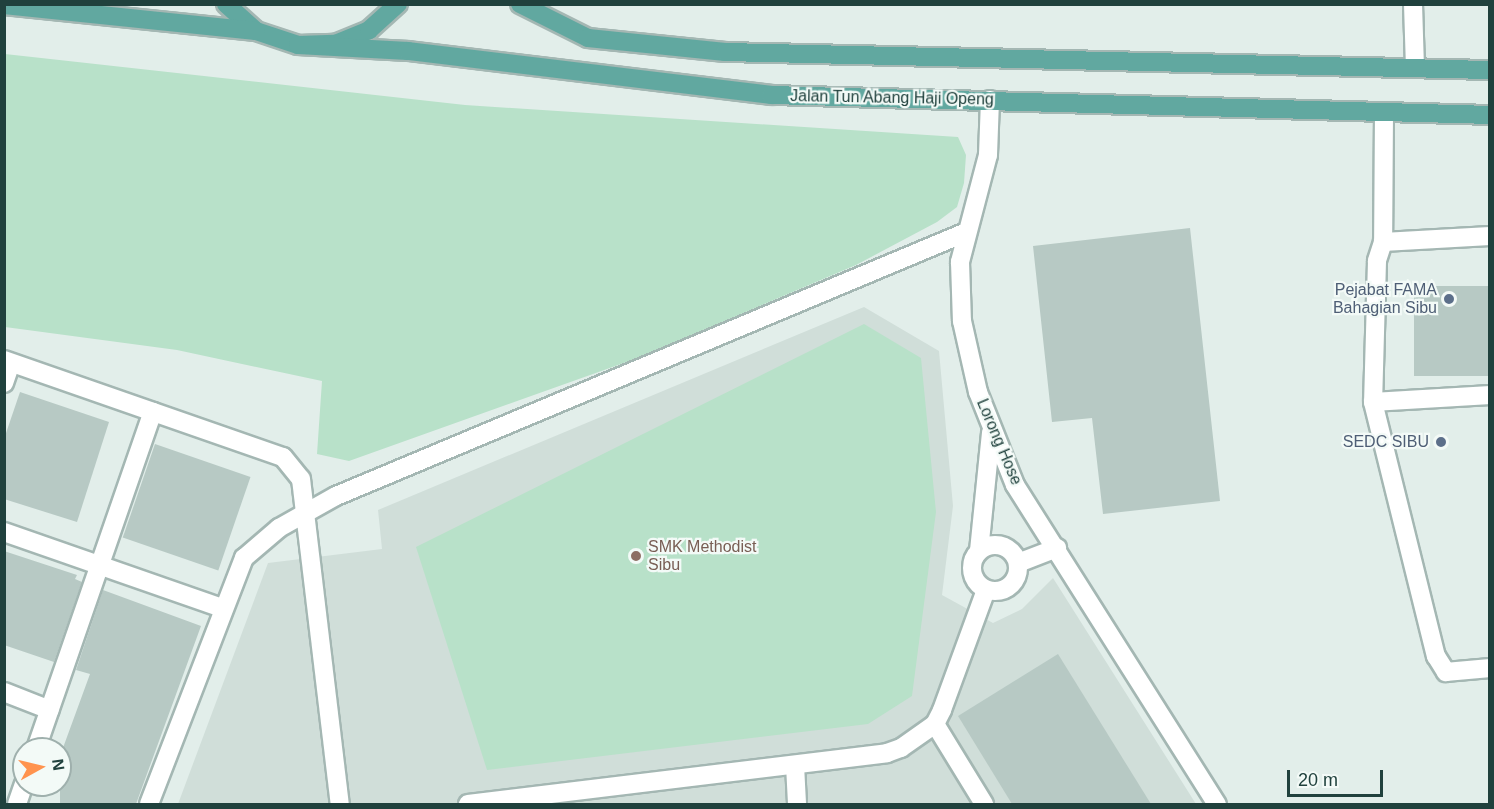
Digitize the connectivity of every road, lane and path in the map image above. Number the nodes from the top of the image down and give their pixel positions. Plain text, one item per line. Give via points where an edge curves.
1 (226, 4) edge
2 (398, 4) edge
3 (520, 4) edge
4 (1413, 4) edge
5 (4, 5) edge
6 (256, 31) junction
7 (298, 45) junction
8 (1415, 68) junction
9 (1490, 70) edge
10 (990, 100) junction
11 (1384, 113) junction
12 (1490, 116) edge
13 (964, 232) junction
14 (1490, 236) edge
15 (1383, 242) junction
16 (8, 362) edge
17 (4, 383) edge
18 (1490, 395) edge
19 (1373, 402) junction
20 (153, 412) junction
21 (992, 427) junction
22 (307, 510) junction
23 (4, 532) edge
24 (1056, 548) junction
25 (979, 551) junction
26 (1018, 563) junction
27 (100, 565) junction
28 (986, 590) junction
29 (222, 608) junction
30 (1490, 668) edge
31 (4, 692) edge
32 (50, 710) junction
33 (935, 724) junction
34 (40, 737) edge
35 (795, 765) junction
36 (149, 804) edge
37 (340, 804) edge
38 (468, 804) edge
39 (797, 804) edge
40 (984, 804) edge
41 (1217, 804) edge

1 - 6 main road
2 - 7 main road via 369,30 344,40
3 - 8 main road via 588,38 725,52
4 - 8 street
5 - 6 main road
6 - 7 main road
7 - 10 main road, Jalan Tun Abang Haji Openg via 408,51 771,95
8 - 9 main road
10 - 11 main road, Jalan Tun Abang Haji Openg
10 - 13 street, Lorong Hose via 988,155
11 - 12 main road, Jalan Tun Abang Haji Openg
11 - 15 street
13 - 21 street, Lorong Hose via 960,262 962,321 978,392
13 - 22 street
14 - 15 street
15 - 19 street via 1377,261
16 - 17 street
16 - 20 street
18 - 19 street
19 - 30 street via 1436,656 1446,672
20 - 22 street via 283,457 301,478
20 - 27 street
21 - 24 street, Lorong Hose via 1015,484
21 - 25 street
22 - 29 street via 244,558
22 - 37 street
23 - 27 street
24 - 26 street
24 - 41 street, Lorong Hose
25 - 26 street via 1002,546
25 - 28 street via 972,573
26 - 28 street via 1012,584 1000,591
27 - 29 street
27 - 32 street
28 - 33 street
29 - 36 street
31 - 32 street
32 - 34 street
33 - 35 street via 908,744 887,753
33 - 40 street
35 - 38 street
35 - 39 street

